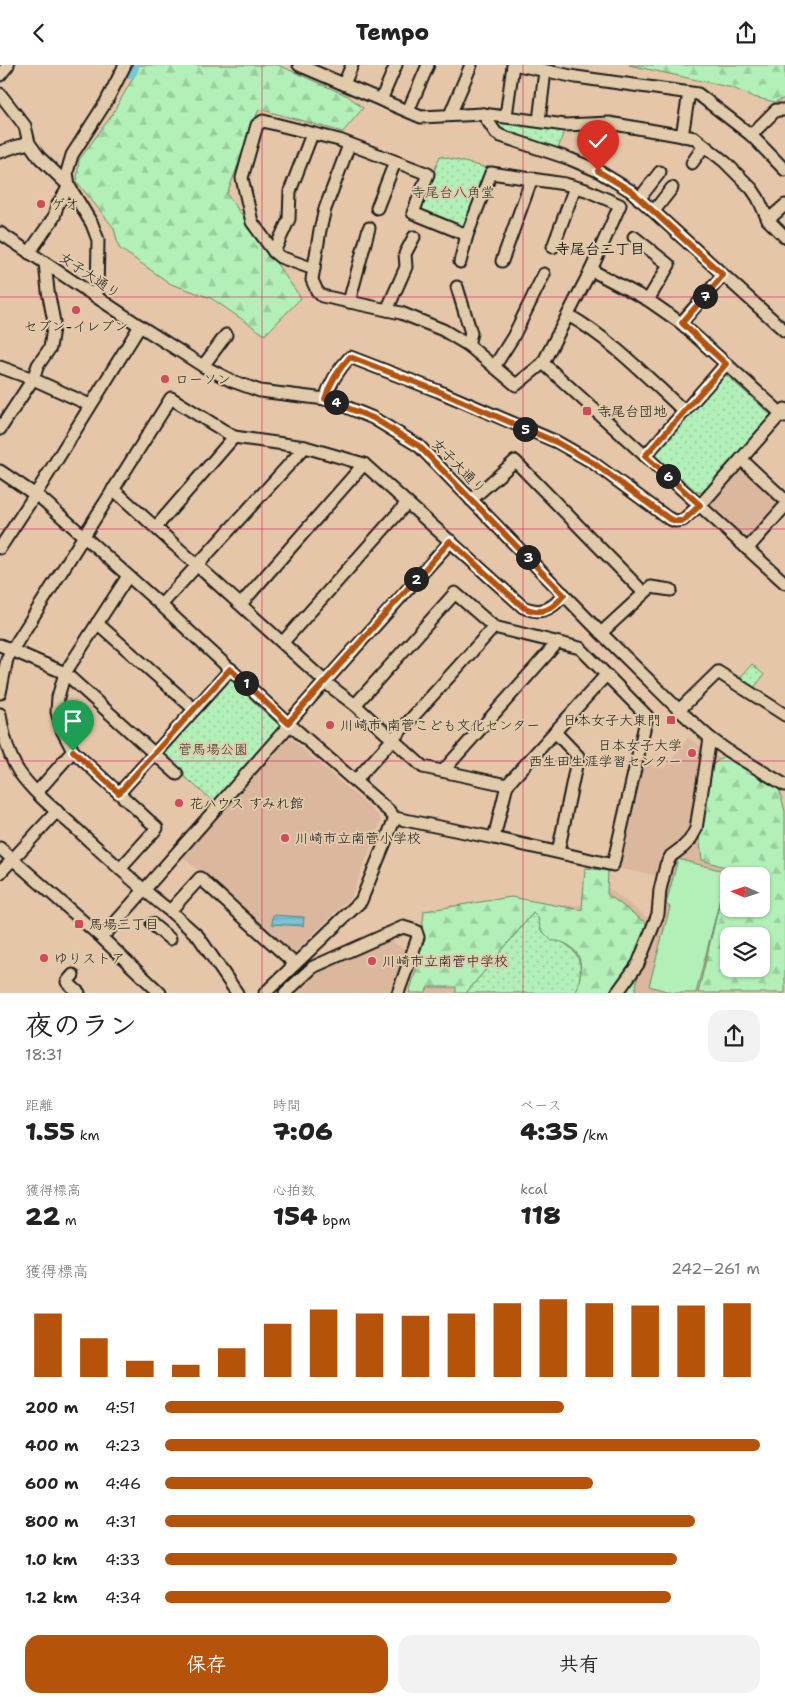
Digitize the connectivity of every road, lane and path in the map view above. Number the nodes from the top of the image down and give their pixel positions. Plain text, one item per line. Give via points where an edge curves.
1 (8, 65) edge
2 (125, 65) edge
3 (301, 65) edge
4 (352, 65) edge
5 (396, 65) edge
6 (428, 65) edge
7 (471, 65) edge
8 (513, 65) edge
9 (518, 65) edge
10 (545, 71) junction
11 (0, 75) edge
12 (344, 84) junction
13 (689, 93) junction
14 (0, 94) edge
15 (381, 100) junction
16 (785, 110) edge
17 (408, 111) junction
18 (483, 114) junction
19 (450, 115) junction
20 (506, 116) junction
21 (538, 121) junction
22 (86, 133) junction
23 (312, 134) junction
24 (751, 135) junction
25 (682, 136) junction
26 (29, 143) junction
27 (349, 145) junction
28 (704, 146) junction
29 (0, 152) edge
30 (395, 162) junction
31 (692, 163) dead end
32 (783, 164) edge
33 (660, 172) dead end
34 (60, 177) junction
35 (532, 178) junction
36 (70, 186) junction
37 (574, 187) junction
38 (672, 188) dead end
39 (639, 199) junction
40 (785, 205) edge
41 (377, 208) dead end
42 (654, 211) junction
43 (768, 220) junction
44 (370, 229) dead end
45 (467, 235) junction
46 (414, 237) dead end
47 (634, 237) dead end
48 (785, 237) edge
49 (1, 238) edge
50 (554, 247) dead end
51 (274, 252) junction
52 (30, 253) junction
53 (502, 261) dead end
54 (460, 262) dead end
55 (45, 263) junction
56 (314, 269) junction
57 (591, 270) junction
58 (544, 274) dead end
59 (723, 275) junction
60 (457, 287) dead end
61 (97, 297) junction
62 (648, 299) junction
63 (349, 302) junction
64 (387, 310) junction
65 (568, 315) junction
66 (682, 323) junction
67 (140, 326) junction
68 (785, 331) edge
69 (226, 335) dead end
70 (468, 345) junction
71 (543, 363) junction
72 (726, 364) junction
73 (203, 365) junction
74 (0, 367) edge
75 (494, 367) junction
76 (33, 379) junction
77 (325, 399) junction
78 (90, 405) junction
79 (684, 411) junction
80 (784, 413) edge
81 (0, 429) edge
82 (234, 437) junction
83 (305, 447) junction
84 (645, 456) junction
85 (741, 459) junction
86 (364, 464) junction
87 (0, 471) edge
88 (114, 489) junction
89 (35, 494) junction
90 (471, 500) junction
91 (785, 501) edge
92 (407, 503) junction
93 (700, 505) junction
94 (785, 506) edge
95 (156, 527) junction
96 (83, 537) junction
97 (450, 541) junction
98 (0, 548) edge
99 (747, 549) junction
100 (198, 565) junction
101 (128, 576) junction
102 (785, 583) edge
103 (671, 590) dead end
104 (644, 593) junction
105 (564, 595) junction
106 (241, 604) junction
107 (161, 605) junction
108 (97, 623) junction
109 (494, 627) junction
110 (601, 633) junction
111 (283, 642) junction
112 (557, 643) junction
113 (0, 645) edge
114 (12, 650) junction
115 (230, 669) junction
116 (65, 673) junction
117 (606, 675) junction
118 (325, 681) junction
119 (0, 693) edge
120 (355, 705) junction
121 (194, 709) junction
122 (678, 710) junction
123 (0, 714) edge
124 (785, 715) edge
125 (287, 726) junction
126 (1, 731) edge
127 (555, 732) junction
128 (710, 738) junction
129 (393, 739) junction
130 (73, 751) junction
131 (154, 753) junction
132 (443, 771) junction
133 (178, 774) dead end
134 (355, 781) junction
135 (507, 785) junction
136 (785, 785) edge
137 (37, 792) junction
138 (119, 793) junction
139 (57, 811) junction
140 (395, 818) junction
141 (494, 838) junction
142 (0, 848) edge
143 (558, 852) junction
144 (13, 859) junction
145 (120, 869) junction
146 (0, 873) edge
147 (143, 890) junction
148 (171, 912) junction
149 (108, 931) dead end
150 (170, 939) dead end
151 (295, 964) junction
152 (73, 975) dead end
153 (79, 993) edge
154 (160, 993) edge
155 (237, 993) edge
156 (265, 993) edge
157 (285, 993) edge
158 (398, 993) edge
159 (617, 993) edge

1 - 11 street
2 - 22 street
3 - 12 street
4 - 12 street
5 - 15 street
6 - 17 street
7 - 19 street
8 - 20 street
9 - 10 street
10 - 13 street
10 - 21 street
12 - 15 street
13 - 24 street via 698,94
13 - 25 street
14 - 26 street via 25,126
15 - 17 street
16 - 24 street via 776,111
17 - 19 street via 421,117
18 - 19 street
18 - 20 street
18 - 39 street via 501,136 598,171
20 - 21 street
21 - 25 street via 576,125 608,123
22 - 34 street via 70,146 62,161
22 - 36 street via 69,163
23 - 27 street
23 - 51 street via 290,191 289,219
23 - 51 street via 268,121 257,125 242,178 252,222
24 - 32 street
25 - 28 street via 695,139
26 - 29 street
26 - 34 street
27 - 30 street
27 - 56 street via 323,215
28 - 31 street
28 - 43 street via 752,189
30 - 41 street
30 - 45 street via 428,174 413,213
33 - 39 street
34 - 36 street
35 - 37 street
35 - 45 street via 491,173
35 - 53 street
36 - 52 street
36 - 61 street via 98,238
37 - 50 street
37 - 57 street via 620,205
38 - 42 street
39 - 42 street
40 - 43 street
42 - 59 street
43 - 48 street
44 - 63 street
45 - 54 street
46 - 64 street via 405,254 406,267
47 - 62 street via 669,265
49 - 52 street, 女子大通り
51 - 56 street
52 - 55 street, 女子大通り
55 - 61 street, 女子大通り
55 - 76 street via 54,322 50,348
56 - 63 street via 312,280 322,296
57 - 62 street
57 - 65 street
58 - 75 street via 514,337
59 - 66 street
59 - 68 street
60 - 70 street via 471,333
61 - 67 street, 女子大通り
62 - 66 street
63 - 64 street
64 - 70 street via 435,327
65 - 71 street
65 - 79 street via 587,325 610,344
66 - 72 street
67 - 73 street, 女子大通り
67 - 78 street
69 - 73 street
70 - 75 street
71 - 75 street via 516,385
71 - 84 street
72 - 79 street
72 - 80 street
73 - 77 street, 女子大通り via 232,381 260,391
74 - 76 street
76 - 78 street
76 - 81 street
77 - 90 street, 女子大通り via 373,418 419,446
77 - 93 street via 336,374 350,357 556,442 592,462 675,521 683,521
78 - 89 street
79 - 84 street
80 - 85 street
82 - 83 street
82 - 88 street via 171,398
82 - 95 street
83 - 86 street
83 - 100 street
84 - 93 street
85 - 91 street
85 - 93 street
86 - 92 street
86 - 106 street
87 - 89 street
88 - 95 street
88 - 96 street
89 - 96 street
89 - 98 street
90 - 104 street via 515,461
90 - 105 street, 女子大通り
92 - 97 street
92 - 111 street
93 - 99 street
94 - 99 street
95 - 100 street
96 - 101 street
96 - 114 street
97 - 105 street via 523,607 540,612 549,609
97 - 118 street
99 - 102 street
100 - 106 street
100 - 107 street
101 - 107 street
101 - 108 street
103 - 104 street via 651,587
104 - 110 street
105 - 110 street, 女子大通り
106 - 111 street
107 - 115 street
108 - 116 street
108 - 121 street
109 - 112 street
109 - 120 street via 455,593
109 - 129 street
110 - 122 street, 女子大通り
111 - 118 street
112 - 117 street via 580,648
112 - 132 street
113 - 114 street
114 - 116 street
114 - 119 street
115 - 121 street
115 - 125 street
116 - 130 street via 57,712
116 - 131 street
117 - 127 street
117 - 143 street via 647,716 613,865
118 - 120 street
118 - 125 street
120 - 129 street
121 - 131 street
122 - 124 street via 718,672
122 - 128 street, 女子大通り
123 - 126 street
125 - 134 street
125 - 147 street
126 - 137 street via 19,772
127 - 135 street
127 - 143 street via 578,756
128 - 136 street, 女子大通り
128 - 159 street via 696,829 690,841 671,856 666,865 658,913 638,964
129 - 132 street via 422,767
129 - 134 street
130 - 137 street
130 - 138 street
131 - 133 street
131 - 138 street
132 - 135 street
134 - 140 street
135 - 141 street
137 - 139 street
138 - 145 street via 157,828
139 - 144 street
139 - 145 street
140 - 141 street
140 - 151 street via 362,901
141 - 143 street
142 - 144 street
144 - 146 street
144 - 154 street
145 - 147 street
147 - 148 street
147 - 149 street
148 - 150 street via 155,927
148 - 151 street via 200,878
148 - 155 street via 198,936
151 - 156 street
152 - 153 street via 67,981
157 - 158 street via 313,967 403,927 416,931 418,937

